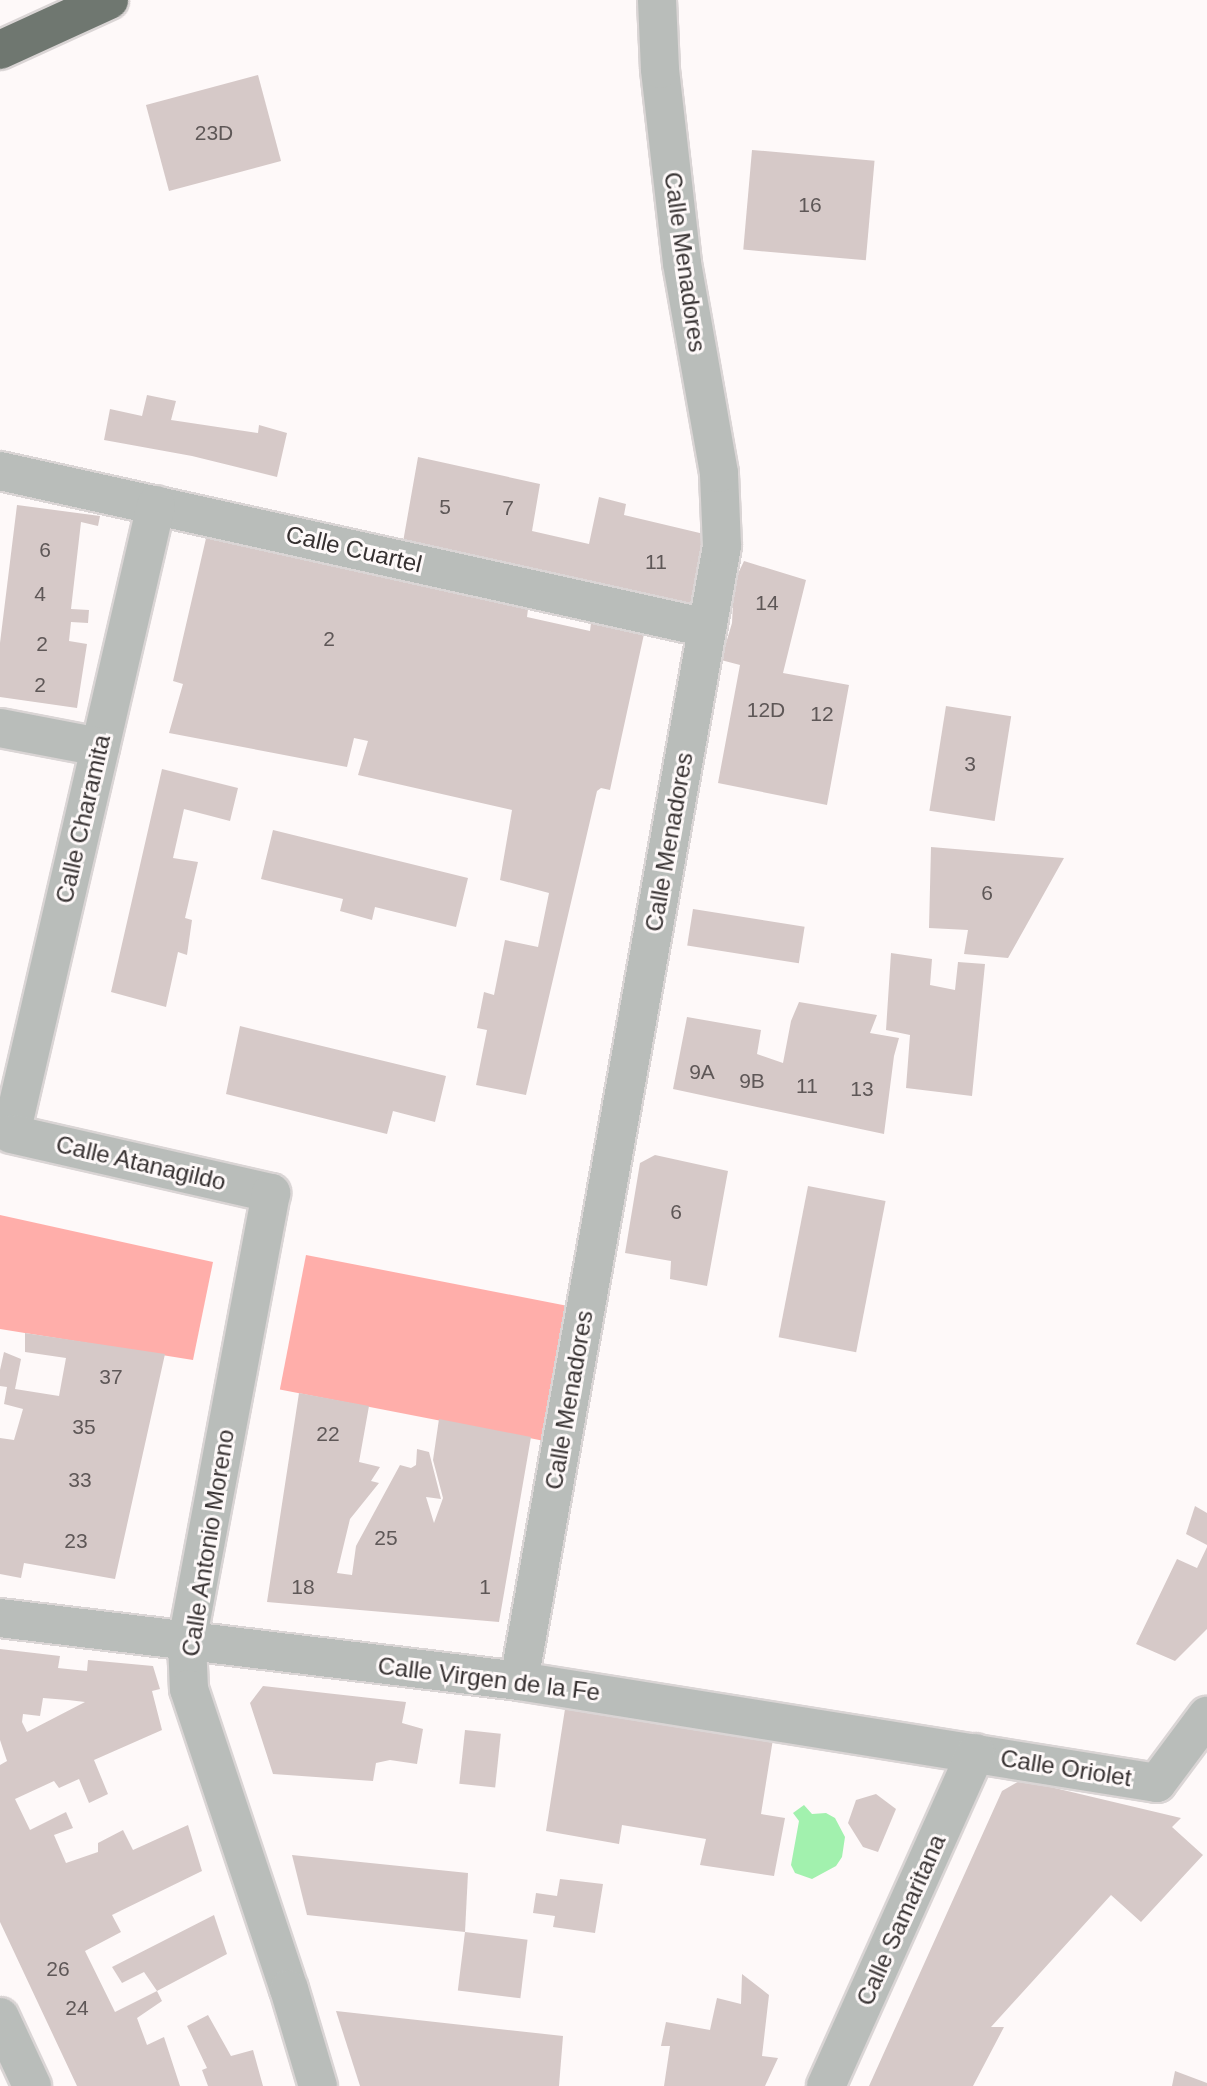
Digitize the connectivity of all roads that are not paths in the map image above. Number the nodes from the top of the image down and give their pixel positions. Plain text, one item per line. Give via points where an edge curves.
1 (109, 0) edge
2 (657, 0) edge
3 (0, 50) edge
4 (0, 471) edge
5 (156, 505) junction
6 (707, 628) junction
7 (0, 728) edge
8 (100, 747) junction
9 (11, 1134) joint
10 (271, 1193) joint
11 (0, 1618) edge
12 (187, 1642) junction
13 (519, 1681) junction
14 (1207, 1716) edge
15 (976, 1753) junction
16 (0, 2017) edge
17 (32, 2086) edge
18 (317, 2086) edge
19 (825, 2086) edge

1 - 3 highway
2 - 6 street, Calle Menadores via 660,69 682,263 719,473 722,546
4 - 5 street, Calle Cuartel
5 - 6 street, Calle Cuartel
5 - 8 street, Calle Charamita
6 - 13 street, Calle Menadores
7 - 8 street
8 - 9 street, Calle Charamita
9 - 10 street, Calle Atanagildo
10 - 12 street, Calle Antonio Moreno
11 - 12 street, Calle Virgen de la Fe
12 - 13 street, Calle Virgen de la Fe
12 - 18 street, Calle Antonio Moreno via 189,1689 204,1742 289,1989
13 - 15 street, Calle Virgen de la Fe
14 - 15 street, Calle Oriolet via 1157,1783
15 - 19 street, Calle Samaritana
16 - 17 street

